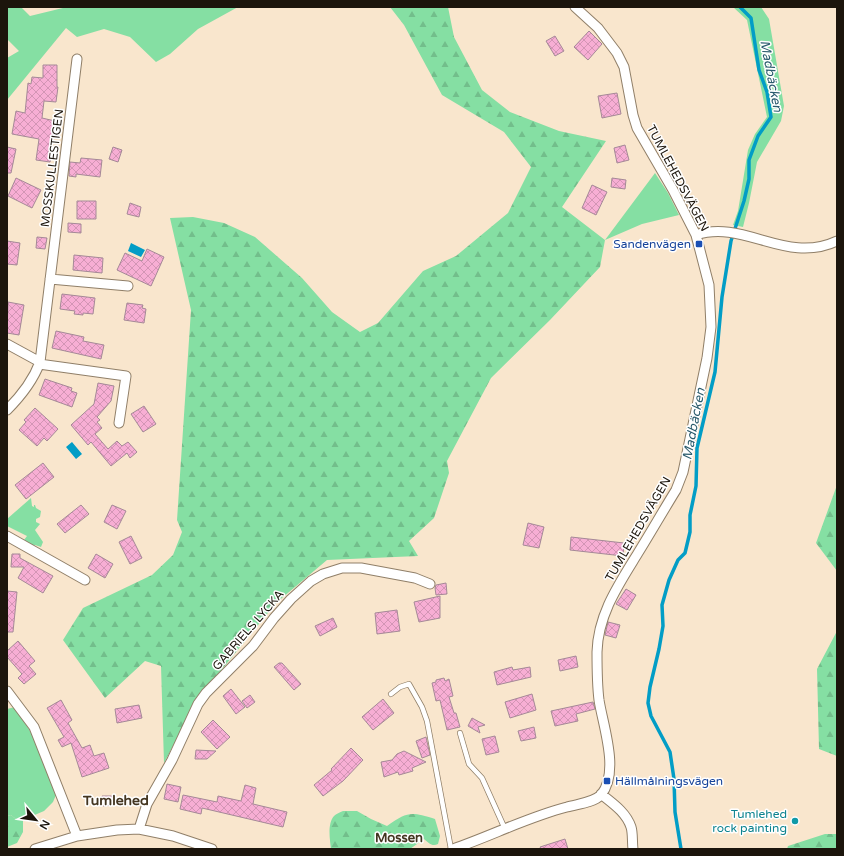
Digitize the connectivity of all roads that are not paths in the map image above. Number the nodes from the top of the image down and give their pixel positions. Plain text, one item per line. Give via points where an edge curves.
1 (575, 7) edge
2 (77, 59) dead end
3 (696, 235) junction
4 (837, 241) edge
5 (50, 279) junction
6 (128, 286) dead end
7 (7, 344) edge
8 (40, 363) junction
9 (7, 410) edge
10 (119, 423) dead end
11 (7, 536) edge
12 (85, 580) dead end
13 (430, 584) dead end
14 (7, 691) edge
15 (391, 694) dead end
16 (460, 733) dead end
17 (601, 794) junction
18 (139, 829) junction
19 (505, 829) junction
20 (77, 836) junction
21 (35, 849) edge
22 (212, 849) edge
23 (452, 849) edge
24 (633, 849) edge

1 - 3 street, TUMLEHEDSVÄGEN via 598,28 617,53 624,67 637,128
2 - 5 street, MOSSKULLESTIGEN
3 - 4 street via 725,231 799,248 819,247
3 - 17 street, TUMLEHEDSVÄGEN via 709,285 711,328 707,358 683,472 676,490 611,598 600,627 599,701 606,732 609,765 607,781
5 - 6 street
5 - 8 street, MOSSKULLESTIGEN
7 - 8 street
8 - 9 street, MOSSKULLESTIGEN via 26,390
8 - 10 street via 126,376
11 - 12 street
13 - 18 street, GABRIELS LYCKA via 415,578 361,568 342,568 311,581 291,599 253,646 198,704 172,760 147,804
14 - 20 street via 34,727
15 - 23 lane via 409,684 422,707
16 - 19 lane via 468,764 482,778
17 - 19 street via 591,801
17 - 24 street via 623,813 628,821 632,828
18 - 20 street
18 - 22 street via 173,836
19 - 23 street
20 - 21 street

